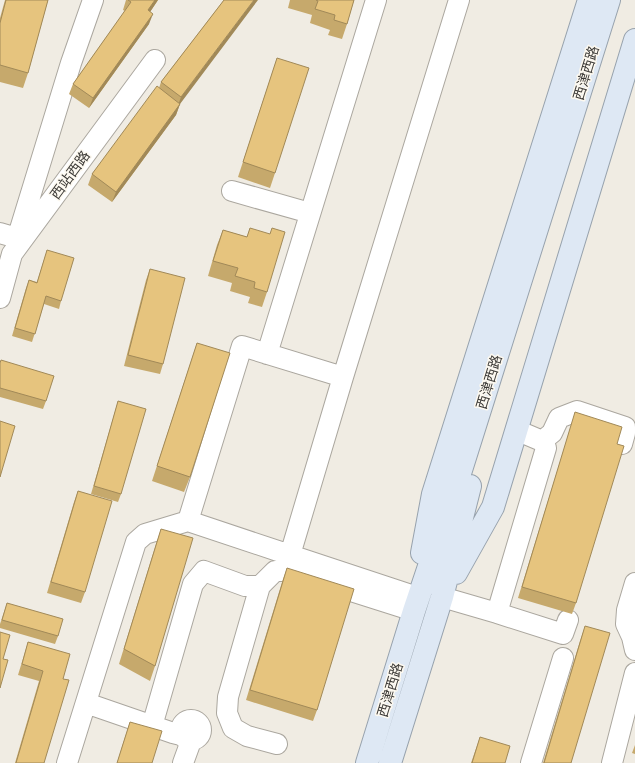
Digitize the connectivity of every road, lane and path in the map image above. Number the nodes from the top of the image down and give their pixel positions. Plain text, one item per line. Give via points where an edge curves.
1 (93, 0) edge
2 (376, 0) edge
3 (459, 0) edge
4 (589, 0) edge
5 (609, 0) edge
6 (621, 0) edge
7 (635, 40) edge
8 (155, 60) dead end
9 (232, 191) dead end
10 (310, 213) junction
11 (10, 242) edge
12 (0, 298) edge
13 (267, 354) junction
14 (343, 378) junction
15 (516, 430) junction
16 (542, 441) junction
17 (622, 444) edge
18 (188, 521) junction
19 (290, 555) junction
20 (635, 583) edge
21 (260, 586) junction
22 (442, 597) junction
23 (414, 603) junction
24 (497, 613) junction
25 (568, 620) dead end
26 (635, 650) edge
27 (563, 658) dead end
28 (635, 673) edge
29 (86, 703) junction
30 (152, 726) junction
31 (277, 744) dead end
32 (67, 763) edge
33 (183, 763) edge
34 (368, 763) edge
35 (390, 763) edge
36 (531, 763) edge
37 (612, 763) edge

1 - 11 street
2 - 10 street
3 - 14 street
4 - 23 main road via 433,494
5 - 23 main road, 西津西路 via 456,486
6 - 22 main road, 西津西路 via 468,493
7 - 15 main road
8 - 11 street, 西站西路
9 - 10 street
10 - 13 street
11 - 12 street, 西站西路
13 - 14 street
13 - 18 street via 242,346
14 - 19 street
15 - 16 street
15 - 22 main road via 493,507
16 - 17 street via 552,433 560,418 577,411 625,427
16 - 24 street via 546,448
18 - 19 street
18 - 29 street via 145,534 136,542
19 - 23 street
20 - 26 street via 627,610 626,624
21 - 23 street via 275,571 288,571
21 - 30 street via 245,586 204,571 193,584
21 - 31 street via 228,697 227,713 234,728 248,736
22 - 24 street
22 - 35 main road, 西津西路
23 - 34 main road, 西津西路
24 - 25 street via 563,634
27 - 36 street
28 - 37 street
29 - 30 street
29 - 32 street
30 - 33 street via 186,738

